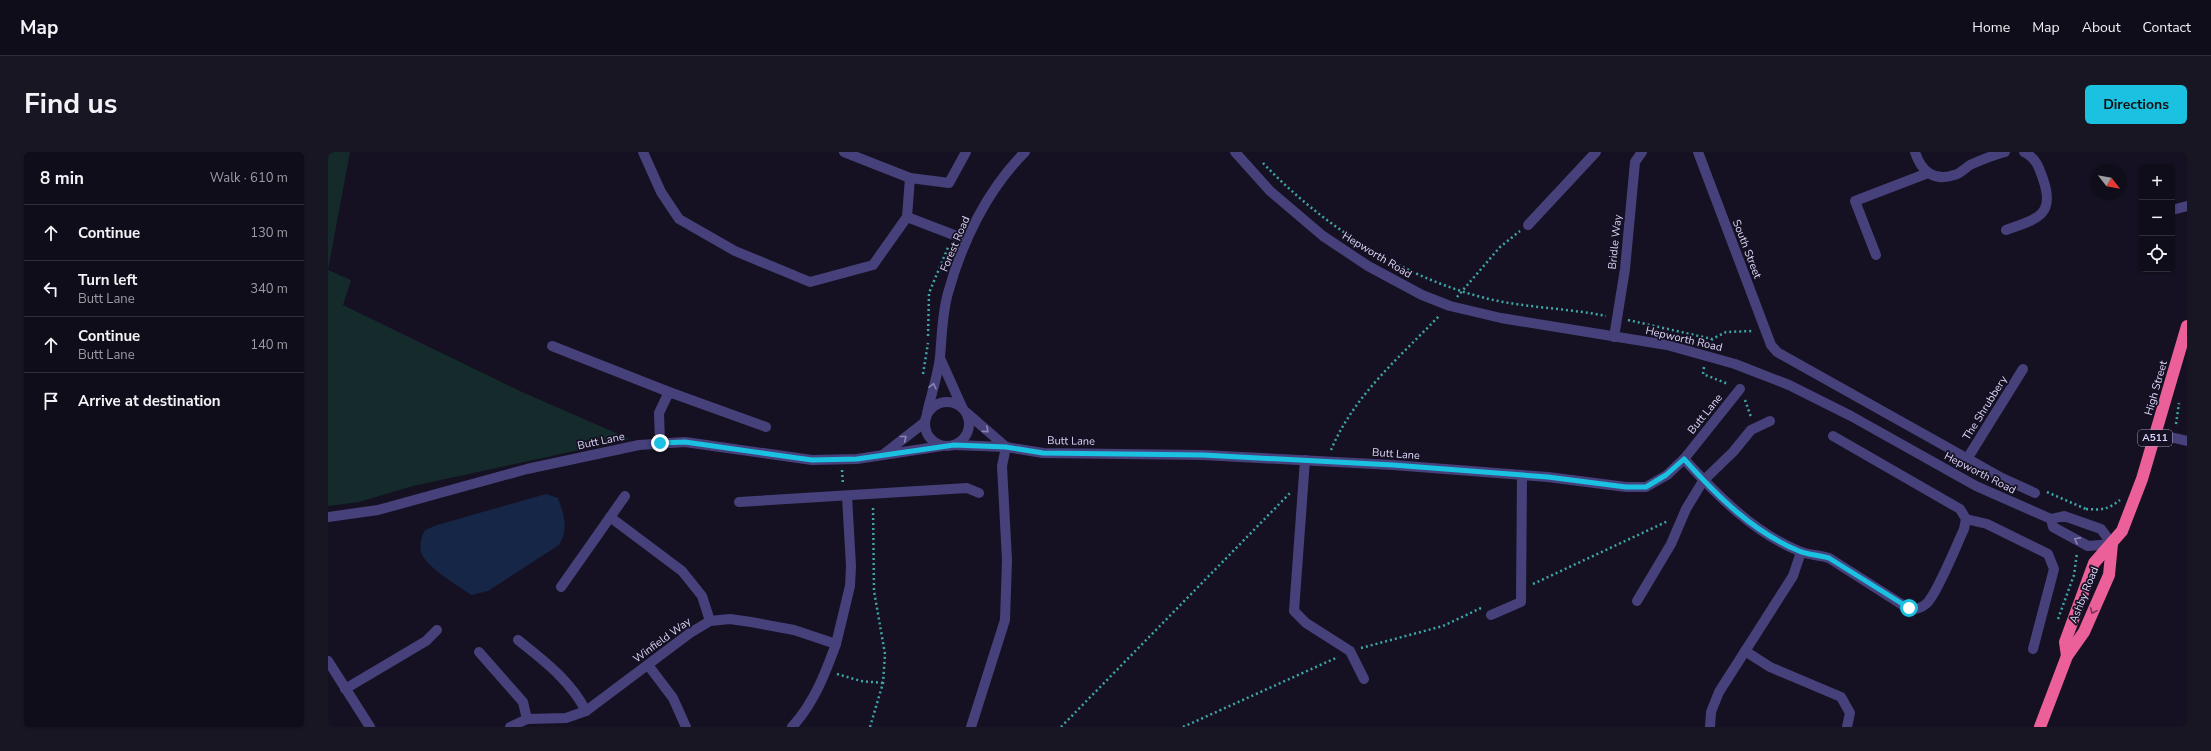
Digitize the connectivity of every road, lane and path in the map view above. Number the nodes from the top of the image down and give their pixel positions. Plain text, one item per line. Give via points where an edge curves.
1 (643, 152) edge
2 (844, 152) edge
3 (966, 152) edge
4 (1025, 152) edge
5 (1235, 152) edge
6 (1596, 152) edge
7 (1642, 152) edge
8 (1698, 152) edge
9 (1915, 152) edge
10 (2005, 152) edge
11 (2024, 152) edge
12 (1258, 158) dead end
13 (1928, 173) junction
14 (910, 178) junction
15 (2187, 206) edge
16 (2175, 209) edge
17 (907, 217) junction
18 (1528, 225) joint
19 (2006, 230) dead end
20 (967, 240) junction
21 (947, 249) dead end
22 (1876, 255) dead end
23 (1462, 290) junction
24 (1450, 306) junction
25 (1595, 313) dead end
26 (1639, 323) dead end
27 (2187, 326) edge
28 (1755, 331) dead end
29 (1614, 337) junction
30 (552, 346) dead end
31 (940, 358) junction
32 (2023, 369) dead end
33 (1702, 374) dead end
34 (922, 381) dead end
35 (1740, 389) junction
36 (669, 392) junction
37 (965, 410) junction
38 (926, 418) junction
39 (1746, 422) dead end
40 (1770, 422) dead end
41 (766, 427) dead end
42 (2157, 434) junction
43 (1833, 436) dead end
44 (2187, 440) edge
45 (660, 443) junction
46 (954, 445) junction
47 (942, 446) junction
48 (1006, 447) junction
49 (1330, 452) dead end
50 (884, 454) junction
51 (1684, 459) junction
52 (1967, 459) junction
53 (1305, 460) junction
54 (845, 469) dead end
55 (1522, 476) junction
56 (1303, 480) junction
57 (1704, 481) junction
58 (2047, 492) dead end
59 (979, 493) dead end
60 (2035, 493) dead end
61 (872, 495) junction
62 (625, 496) dead end
63 (2125, 496) dead end
64 (846, 497) junction
65 (739, 502) dead end
66 (2086, 509) junction
67 (1672, 515) dead end
68 (2083, 516) dead end
69 (328, 517) edge
70 (610, 517) junction
71 (1966, 519) junction
72 (2051, 519) junction
73 (2112, 544) junction
74 (1801, 552) junction
75 (2075, 556) dead end
76 (561, 587) dead end
77 (1521, 589) junction
78 (1637, 601) dead end
79 (1485, 606) dead end
80 (1491, 615) dead end
81 (2057, 620) dead end
82 (710, 621) junction
83 (437, 630) dead end
84 (518, 640) dead end
85 (836, 644) junction
86 (2033, 649) dead end
87 (1745, 651) junction
88 (480, 652) dead end
89 (1350, 652) junction
90 (2067, 656) junction
91 (328, 661) edge
92 (648, 665) junction
93 (826, 672) junction
94 (1364, 679) dead end
95 (883, 683) junction
96 (345, 689) junction
97 (586, 711) junction
98 (527, 719) junction
99 (552, 723) edge
100 (370, 727) edge
101 (510, 727) edge
102 (686, 727) edge
103 (792, 727) edge
104 (870, 727) edge
105 (971, 727) edge
106 (1060, 727) edge
107 (1183, 727) edge
108 (1710, 727) edge
109 (1847, 727) edge
110 (2040, 727) edge

1 - 17 street via 661,192 679,218 735,251 810,282 873,265
2 - 14 street
3 - 14 street via 949,183
4 - 20 street, Forest Road via 992,192
5 - 24 street, Hepworth Road via 1270,191 1323,236 1387,277
6 - 18 street
7 - 29 street, Bridle Way via 1635,162 1625,269
8 - 52 street, South Street via 1771,345 1777,352
9 - 13 street via 1922,169
10 - 13 street via 1970,165 1956,175 1942,178
11 - 19 street via 2032,156 2038,165 2048,202 2045,210 2036,219
12 - 23 path via 1302,200 1347,235 1408,268
13 - 22 street via 1855,201
14 - 17 street
15 - 16 street
17 - 20 street
18 - 23 path via 1500,247
20 - 31 street, Forest Road via 948,294 940,338
21 - 34 path via 928,293 928,340
23 - 24 path
23 - 25 path via 1496,300
24 - 29 street, Hepworth Road via 1501,318
24 - 49 path via 1363,394 1340,427
26 - 28 path via 1712,339 1726,332
27 - 42 highway, High Street / A511
29 - 72 street, Hepworth Road via 1667,345 1760,373 1851,416 1976,486
30 - 36 street
31 - 37 street, Forest Road
38 -> 31 street, Forest Road
32 - 52 street, The Shrubbery
33 - 35 path
35 - 39 path via 1752,416
35 - 51 street, Butt Lane
36 - 41 street
36 - 45 street via 659,413
37 - 38 street via 947,401 932,407
37 - 46 street via 969,422 968,432
37 -> 48 street
38 - 47 street via 929,437
50 -> 38 street, Butt Lane
40 - 57 street via 1751,430
42 - 44 street
42 - 73 highway, High Street / A511 via 2122,531
43 - 71 street via 1960,509
45 - 50 street, Butt Lane via 685,442 812,460 857,459
45 - 69 street, Butt Lane via 638,445 527,469 378,510
46 - 47 street
46 - 48 street, Butt Lane
47 - 50 street, Butt Lane
48 - 53 street, Butt Lane via 1043,453 1203,455
48 - 105 street via 1002,466 1007,560 1005,620
51 - 55 street, Butt Lane via 1666,475 1646,487
51 - 57 street
52 - 60 street
53 - 55 street, Butt Lane
53 - 56 street
54 - 64 path via 842,469
55 - 77 street
56 - 89 street via 1294,611 1306,623
56 - 106 path
57 - 74 street via 1756,528
57 - 78 street via 1686,509 1672,544
58 - 66 path
59 - 61 street via 967,488
61 - 64 street
61 - 95 path via 874,591 884,654
62 - 70 street
63 - 66 path via 2109,508
64 - 65 street
64 - 85 street via 850,586
66 - 68 path
67 - 77 path via 1668,521
70 - 76 street
70 - 82 street via 682,571 702,596
71 - 74 street via 1964,529 1934,591 1927,604 1918,610 1909,608 1829,558
71 - 86 street via 1987,524 2048,554 2054,569
72 - 73 street, Hepworth Road via 2064,516 2101,529
73 -> 72 street via 2088,546 2053,527
73 -> 90 highway, Ashby Road / A511 via 2109,575 2084,632
73 - 90 highway, Ashby Road / A511 via 2094,563 2085,585 2065,642
74 - 87 street via 1793,576
75 - 81 path via 2074,575
77 - 80 street via 1521,602
79 - 89 path via 1443,626
82 - 85 street, Winfield Way via 730,619 765,624 794,630
82 - 92 street, Winfield Way
83 - 96 street via 426,641
84 - 97 street via 556,670 574,691
85 - 93 street
87 - 108 street via 1719,692 1711,712
87 - 109 street via 1770,667 1841,697 1850,713
88 - 98 street via 523,702
89 - 94 street
89 - 107 path
90 - 110 highway, Ashby Road / A511
91 - 96 street
92 - 97 street, Winfield Way
92 - 102 street via 673,698
93 - 95 path via 861,681
93 - 103 street via 806,712
95 - 104 path
96 - 100 street
97 - 99 street, Winfield Way
98 - 99 street, Winfield Way
98 - 101 street, Winfield Way

